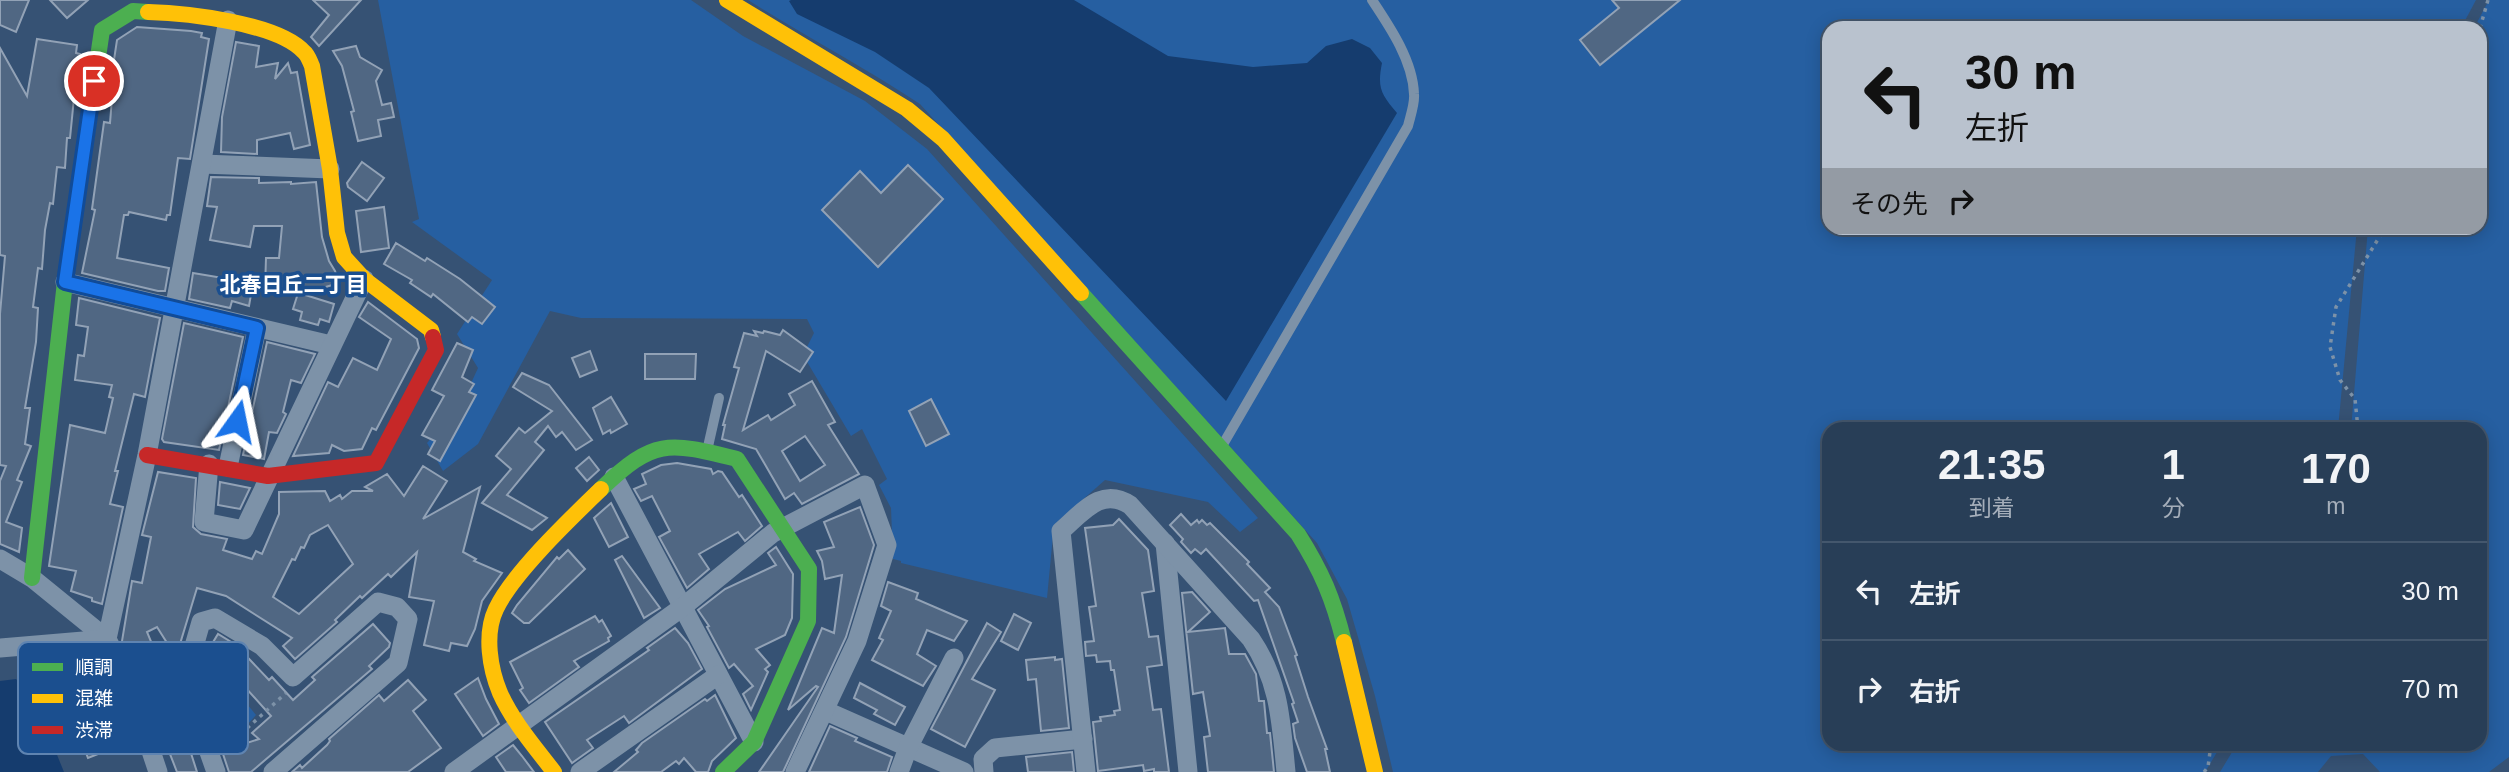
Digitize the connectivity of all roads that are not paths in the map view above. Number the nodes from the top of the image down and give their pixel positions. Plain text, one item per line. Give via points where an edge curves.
1 (726, 0) edge
2 (1372, 0) edge
3 (744, 7) edge
4 (228, 20) junction
5 (202, 164) junction
6 (330, 169) junction
7 (364, 279) junction
8 (65, 282) junction
9 (174, 308) junction
10 (257, 328) junction
11 (331, 345) junction
12 (719, 398) dead end
13 (1221, 447) junction
14 (707, 452) junction
15 (147, 455) junction
16 (218, 466) junction
17 (268, 476) junction
18 (614, 477) junction
19 (784, 528) junction
20 (1165, 542) junction
21 (0, 559) edge
22 (32, 578) junction
23 (684, 606) junction
24 (107, 639) junction
25 (71, 642) edge
26 (108, 642) edge
27 (195, 642) edge
28 (18, 646) edge
29 (0, 648) edge
30 (954, 658) dead end
31 (718, 675) junction
32 (826, 711) junction
33 (519, 726) junction
34 (1083, 739) junction
35 (754, 741) junction
36 (908, 748) junction
37 (152, 754) edge
38 (210, 754) edge
39 (158, 772) edge
40 (216, 772) edge
41 (273, 772) edge
42 (454, 772) edge
43 (554, 772) edge
44 (580, 772) edge
45 (723, 772) edge
46 (795, 772) edge
47 (899, 772) edge
48 (964, 772) edge
49 (984, 772) edge
50 (1086, 772) edge
51 (1188, 772) edge
52 (1286, 772) edge
53 (1375, 772) edge

1 - 3 street
2 - 13 lane via 1409,68 1415,95 1408,126
3 - 13 street via 907,109 943,139
4 - 5 street
4 - 6 street via 286,38 305,52 312,66
4 - 8 street via 133,11 102,30
5 - 6 street
5 - 9 street
6 - 7 street via 344,257
7 - 11 street
7 - 17 street via 431,330 436,350 376,463
8 - 9 street
8 - 22 street
9 - 10 street
9 - 15 street
10 - 11 street
10 - 16 street
11 - 17 street
12 - 14 lane
13 - 53 street via 1298,534 1325,578
14 - 18 street via 667,447 642,454
14 - 19 street via 737,459
15 - 16 street
15 - 24 street
16 - 17 street
16 - 17 street via 204,522 244,530
18 - 23 street
18 - 33 street via 522,571 496,607 491,660 496,685
19 - 23 street
19 - 32 street via 865,485 887,545 857,641
19 - 35 street via 809,569 808,621
20 - 34 street via 1130,505 1109,497 1094,502 1061,531
20 - 51 street
20 - 52 street via 1261,654 1276,690
21 - 22 street
22 - 24 street
23 - 31 street
23 - 33 street
24 - 25 street
24 - 26 street
27 - 41 street via 201,622 215,618 262,646 293,677 378,602 397,607 408,620 398,663
28 - 29 street
30 - 36 street
31 - 35 street
31 - 44 street
32 - 36 street
32 - 46 street
33 - 42 street
33 - 43 street
34 - 49 street via 995,748 983,760
34 - 50 street
35 - 45 street
36 - 47 street
36 - 48 street
37 - 39 street
38 - 40 street

